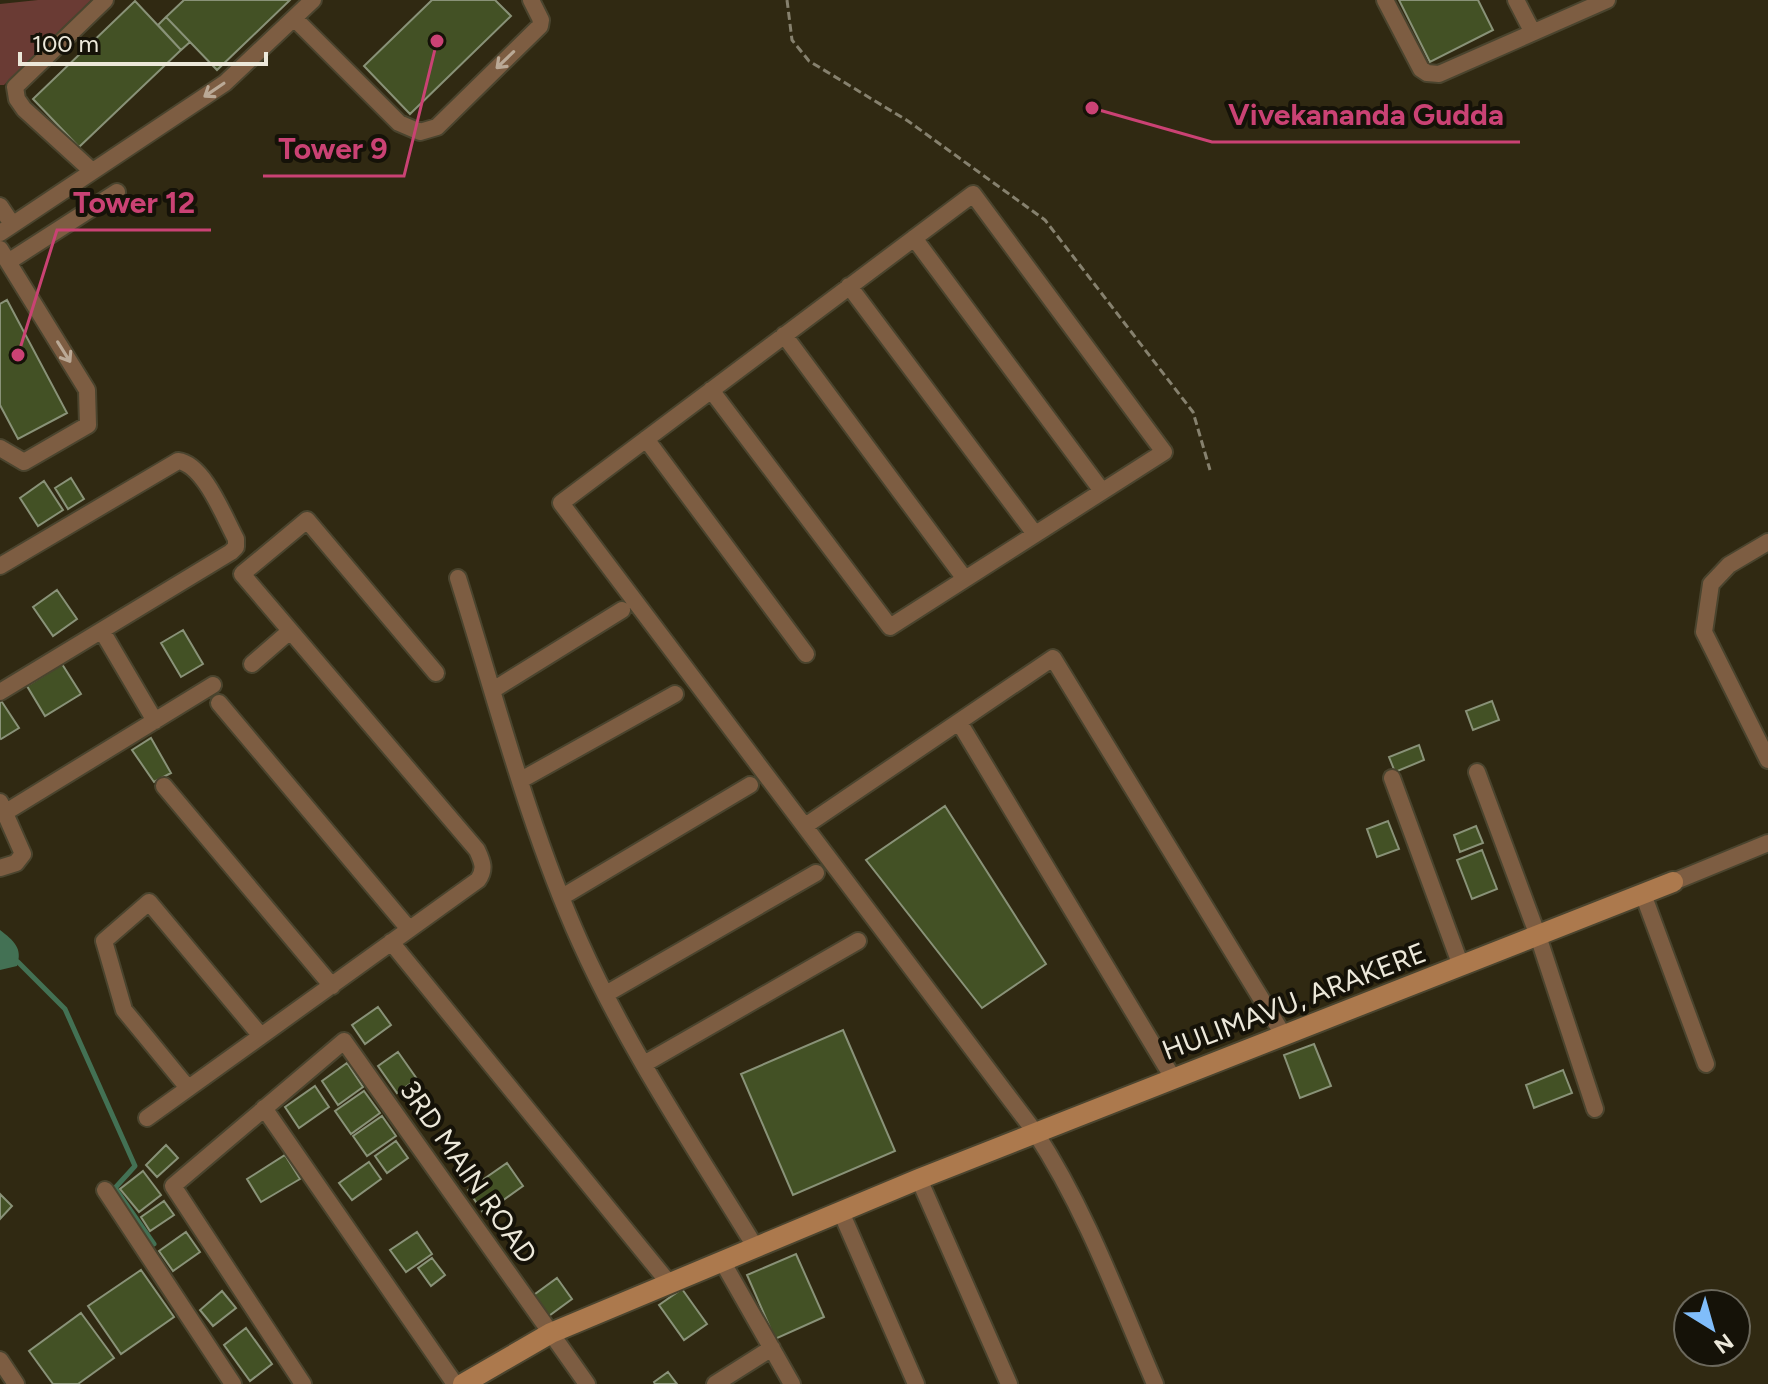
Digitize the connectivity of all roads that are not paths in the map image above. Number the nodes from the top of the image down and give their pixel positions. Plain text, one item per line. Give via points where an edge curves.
1 (105, 0) edge
2 (313, 0) edge
3 (531, 0) edge
4 (1385, 0) edge
5 (1516, 0) edge
6 (1607, 0) edge
7 (294, 18) junction
8 (1532, 31) junction
9 (92, 171) junction
10 (117, 192) dead end
11 (0, 206) edge
12 (6, 228) edge
13 (914, 238) junction
14 (4, 255) edge
15 (849, 286) junction
16 (784, 335) junction
17 (711, 390) junction
18 (646, 439) junction
19 (0, 448) edge
20 (1102, 491) junction
21 (1035, 534) junction
22 (1768, 542) edge
23 (0, 566) edge
24 (458, 578) dead end
25 (965, 579) junction
26 (622, 610) dead end
27 (102, 631) junction
28 (290, 631) junction
29 (806, 654) dead end
30 (252, 664) dead end
31 (436, 673) dead end
32 (213, 685) dead end
33 (493, 690) junction
34 (0, 692) edge
35 (675, 694) dead end
36 (219, 703) dead end
37 (155, 721) junction
38 (959, 722) junction
39 (1768, 760) edge
40 (1477, 772) dead end
41 (1392, 778) dead end
42 (521, 780) junction
43 (750, 785) dead end
44 (164, 786) dead end
45 (3, 807) edge
46 (805, 826) junction
47 (1768, 843) edge
48 (0, 868) edge
49 (816, 873) dead end
50 (1673, 882) joint
51 (1643, 894) junction
52 (562, 897) junction
53 (409, 929) junction
54 (1538, 936) junction
55 (858, 941) dead end
56 (391, 942) junction
57 (1461, 966) junction
58 (332, 986) junction
59 (606, 994) junction
60 (261, 1036) junction
61 (1284, 1036) junction
62 (644, 1064) junction
63 (1706, 1064) dead end
64 (1173, 1078) junction
65 (188, 1088) junction
66 (264, 1108) junction
67 (1595, 1109) dead end
68 (147, 1118) dead end
69 (1035, 1132) junction
70 (919, 1179) junction
71 (105, 1190) dead end
72 (841, 1212) junction
73 (756, 1248) junction
74 (722, 1261) junction
75 (669, 1283) junction
76 (551, 1333) junction
77 (772, 1348) junction
78 (0, 1360) edge
79 (16, 1384) edge
80 (233, 1384) edge
81 (303, 1384) edge
82 (455, 1384) edge
83 (463, 1384) edge
84 (587, 1384) edge
85 (715, 1384) edge
86 (792, 1384) edge
87 (916, 1384) edge
88 (1009, 1384) edge
89 (1155, 1384) edge

1 - 9 street via 15,87 24,109
2 - 7 street
3 -> 7 street via 540,26 437,127 420,132 399,123
4 - 8 street via 1427,73 1439,74
5 - 8 street
6 - 8 street
7 -> 9 street via 225,83
9 - 12 street
10 - 14 street
11 - 12 street
13 - 15 street
13 - 20 street
13 - 20 street via 973,194 1164,452
14 -> 19 street via 87,390 88,425 24,462
15 - 16 street
15 - 21 street
16 - 17 street
16 - 25 street
17 - 18 street
17 - 25 street via 890,627
18 - 29 street
18 - 46 street via 561,503
20 - 21 street
21 - 25 street
22 - 39 street via 1729,565 1711,584 1704,632
23 - 27 street via 178,461 193,466 236,547
24 - 33 street
26 - 33 street
27 - 34 street
27 - 37 street
28 - 30 street
28 - 31 street via 242,574 307,520
28 - 53 street via 483,862 478,880
32 - 37 street
33 - 42 street
35 - 42 street
36 - 53 street
37 - 45 street
38 - 46 street
38 - 61 street via 1053,658
38 - 64 street
40 - 54 street
41 - 57 street
42 - 52 street
43 - 52 street
44 - 58 street
45 - 48 street via 23,854 16,863
46 - 69 street
47 - 50 street, HULIMAVU, ARAKERE
49 - 59 street
50 - 51 street, HULIMAVU, ARAKERE
51 - 54 street, HULIMAVU, ARAKERE
51 - 63 street
52 - 59 street
53 - 56 street
54 - 57 street, HULIMAVU, ARAKERE
54 - 67 street
55 - 62 street
56 - 58 street
56 - 75 street
57 - 61 street, HULIMAVU, ARAKERE
58 - 60 street
59 - 62 street
60 - 65 street
60 - 65 street via 149,902 104,941 124,1010
61 - 64 street, HULIMAVU, ARAKERE
62 - 73 street
64 - 69 street, HULIMAVU, ARAKERE
65 - 68 street
66 - 76 street, 3RD MAIN ROAD via 344,1041
66 - 81 street via 173,1186
66 - 82 street
69 - 70 street, HULIMAVU, ARAKERE
69 - 89 street via 1082,1212
70 - 72 street, HULIMAVU, ARAKERE
70 - 88 street
71 - 80 street
72 - 73 street, HULIMAVU, ARAKERE
72 - 87 street
73 - 74 street, HULIMAVU, ARAKERE
74 - 75 street, HULIMAVU, ARAKERE
74 - 77 street
75 - 76 street, HULIMAVU, ARAKERE
76 - 83 street, HULIMAVU, ARAKERE
76 - 84 street, 3RD MAIN ROAD
77 - 85 street
77 - 86 street
78 - 79 street

